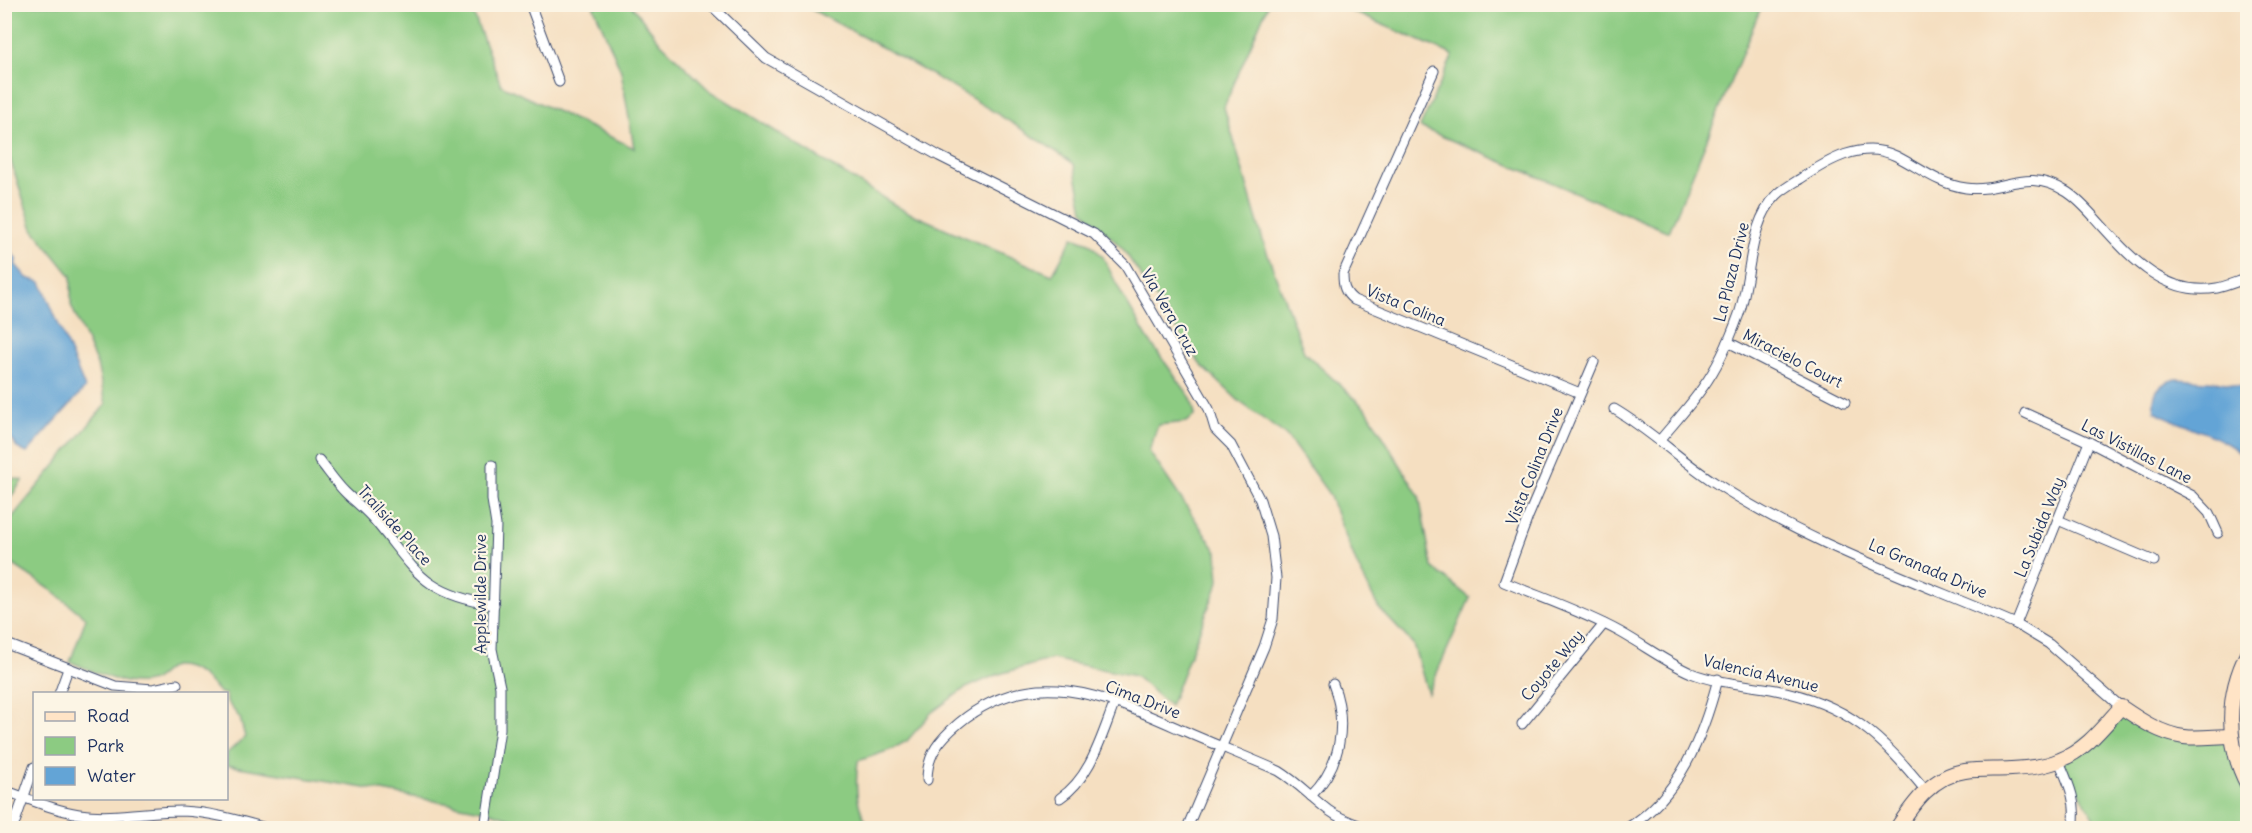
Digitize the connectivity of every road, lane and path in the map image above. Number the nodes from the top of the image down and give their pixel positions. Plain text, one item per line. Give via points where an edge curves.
1 (530, 4) edge
2 (710, 4) edge
3 (1434, 71) dead end
4 (559, 82) dead end
5 (2247, 278) edge
6 (1728, 342) junction
7 (1594, 362) dead end
8 (1580, 393) junction
9 (1845, 402) dead end
10 (1614, 408) dead end
11 (2025, 413) dead end
12 (1660, 440) junction
13 (2089, 442) junction
14 (319, 460) dead end
15 (492, 465) dead end
16 (2058, 520) junction
17 (2218, 533) dead end
18 (2154, 561) dead end
19 (1504, 582) joint
20 (494, 605) junction
21 (1605, 624) junction
22 (2016, 624) junction
23 (4, 643) edge
24 (2247, 652) edge
25 (68, 669) junction
26 (1718, 679) junction
27 (177, 684) dead end
28 (1333, 684) dead end
29 (59, 692) edge
30 (1116, 702) junction
31 (2121, 707) junction
32 (1522, 724) dead end
33 (2232, 736) junction
34 (1223, 747) junction
35 (2059, 761) junction
36 (33, 770) edge
37 (927, 780) dead end
38 (2247, 786) edge
39 (4, 790) edge
40 (1926, 791) junction
41 (1311, 796) junction
42 (24, 797) junction
43 (1060, 798) dead end
44 (13, 828) edge
45 (266, 828) edge
46 (484, 828) edge
47 (1187, 828) edge
48 (1367, 828) edge
49 (1627, 828) edge
50 (1897, 828) edge
51 (2073, 828) edge

1 - 4 street
2 - 34 street, Via Vera Cruz via 766,58 939,156 1094,234 1125,265 1209,409 1215,429 1231,446 1260,500 1271,536 1276,578 1273,619
3 - 8 street, Vista Colina via 1343,274 1345,293
5 - 6 street, La Plaza Drive via 2217,288 2167,282 2130,257 2080,202 2052,184 2022,179 1980,188 1949,185 1894,155 1858,151 1831,159 1778,193 1764,210
6 - 9 street, Miracielo Court
6 - 12 street, La Plaza Drive via 1703,388
7 - 8 street, Vista Colina Drive
8 - 19 street, Vista Colina Drive
10 - 12 street, La Granada Drive
11 - 13 street, Las Vistillas Lane
12 - 22 street, La Granada Drive via 1713,482 1787,525
13 - 16 street, La Subida Way
13 - 17 street, Las Vistillas Lane via 2193,496 2209,513
14 - 20 street, Trailside Place via 420,576 465,600
15 - 20 street, Applewilde Drive via 496,525
16 - 18 street
16 - 22 street, La Subida Way
19 - 21 street, Valencia Avenue
20 - 46 street, Applewilde Drive via 492,649 500,687 500,729
21 - 26 street, Valencia Avenue via 1669,663
21 - 32 street, Coyote Way
22 - 31 street, La Granada Drive via 2049,644
23 - 25 street
24 - 33 street via 2238,670 2230,705
25 - 27 street via 115,686 153,689
25 - 29 street
26 - 40 street, Valencia Avenue via 1796,694 1842,712 1893,751
26 - 49 street via 1695,750 1682,773 1659,801
28 - 41 street via 1342,715 1341,733 1334,761
30 - 34 street, Cima Drive
30 - 37 street, Cima Drive via 1070,690 1040,690 995,702 968,716 943,737 933,752
30 - 43 street via 1086,771 1070,792
31 - 33 street, La Granada Drive via 2174,735
31 - 35 street via 2089,742
33 - 38 street
34 - 41 street, Cima Drive via 1279,771
34 - 47 street, Via Vera Cruz
35 - 40 street via 2032,768 1962,771
35 - 51 street via 2073,792
36 - 42 street
39 - 42 street
40 - 50 street
41 - 48 street, Cima Drive via 1342,819
42 - 44 street
42 - 45 street via 78,814 180,811 220,815

